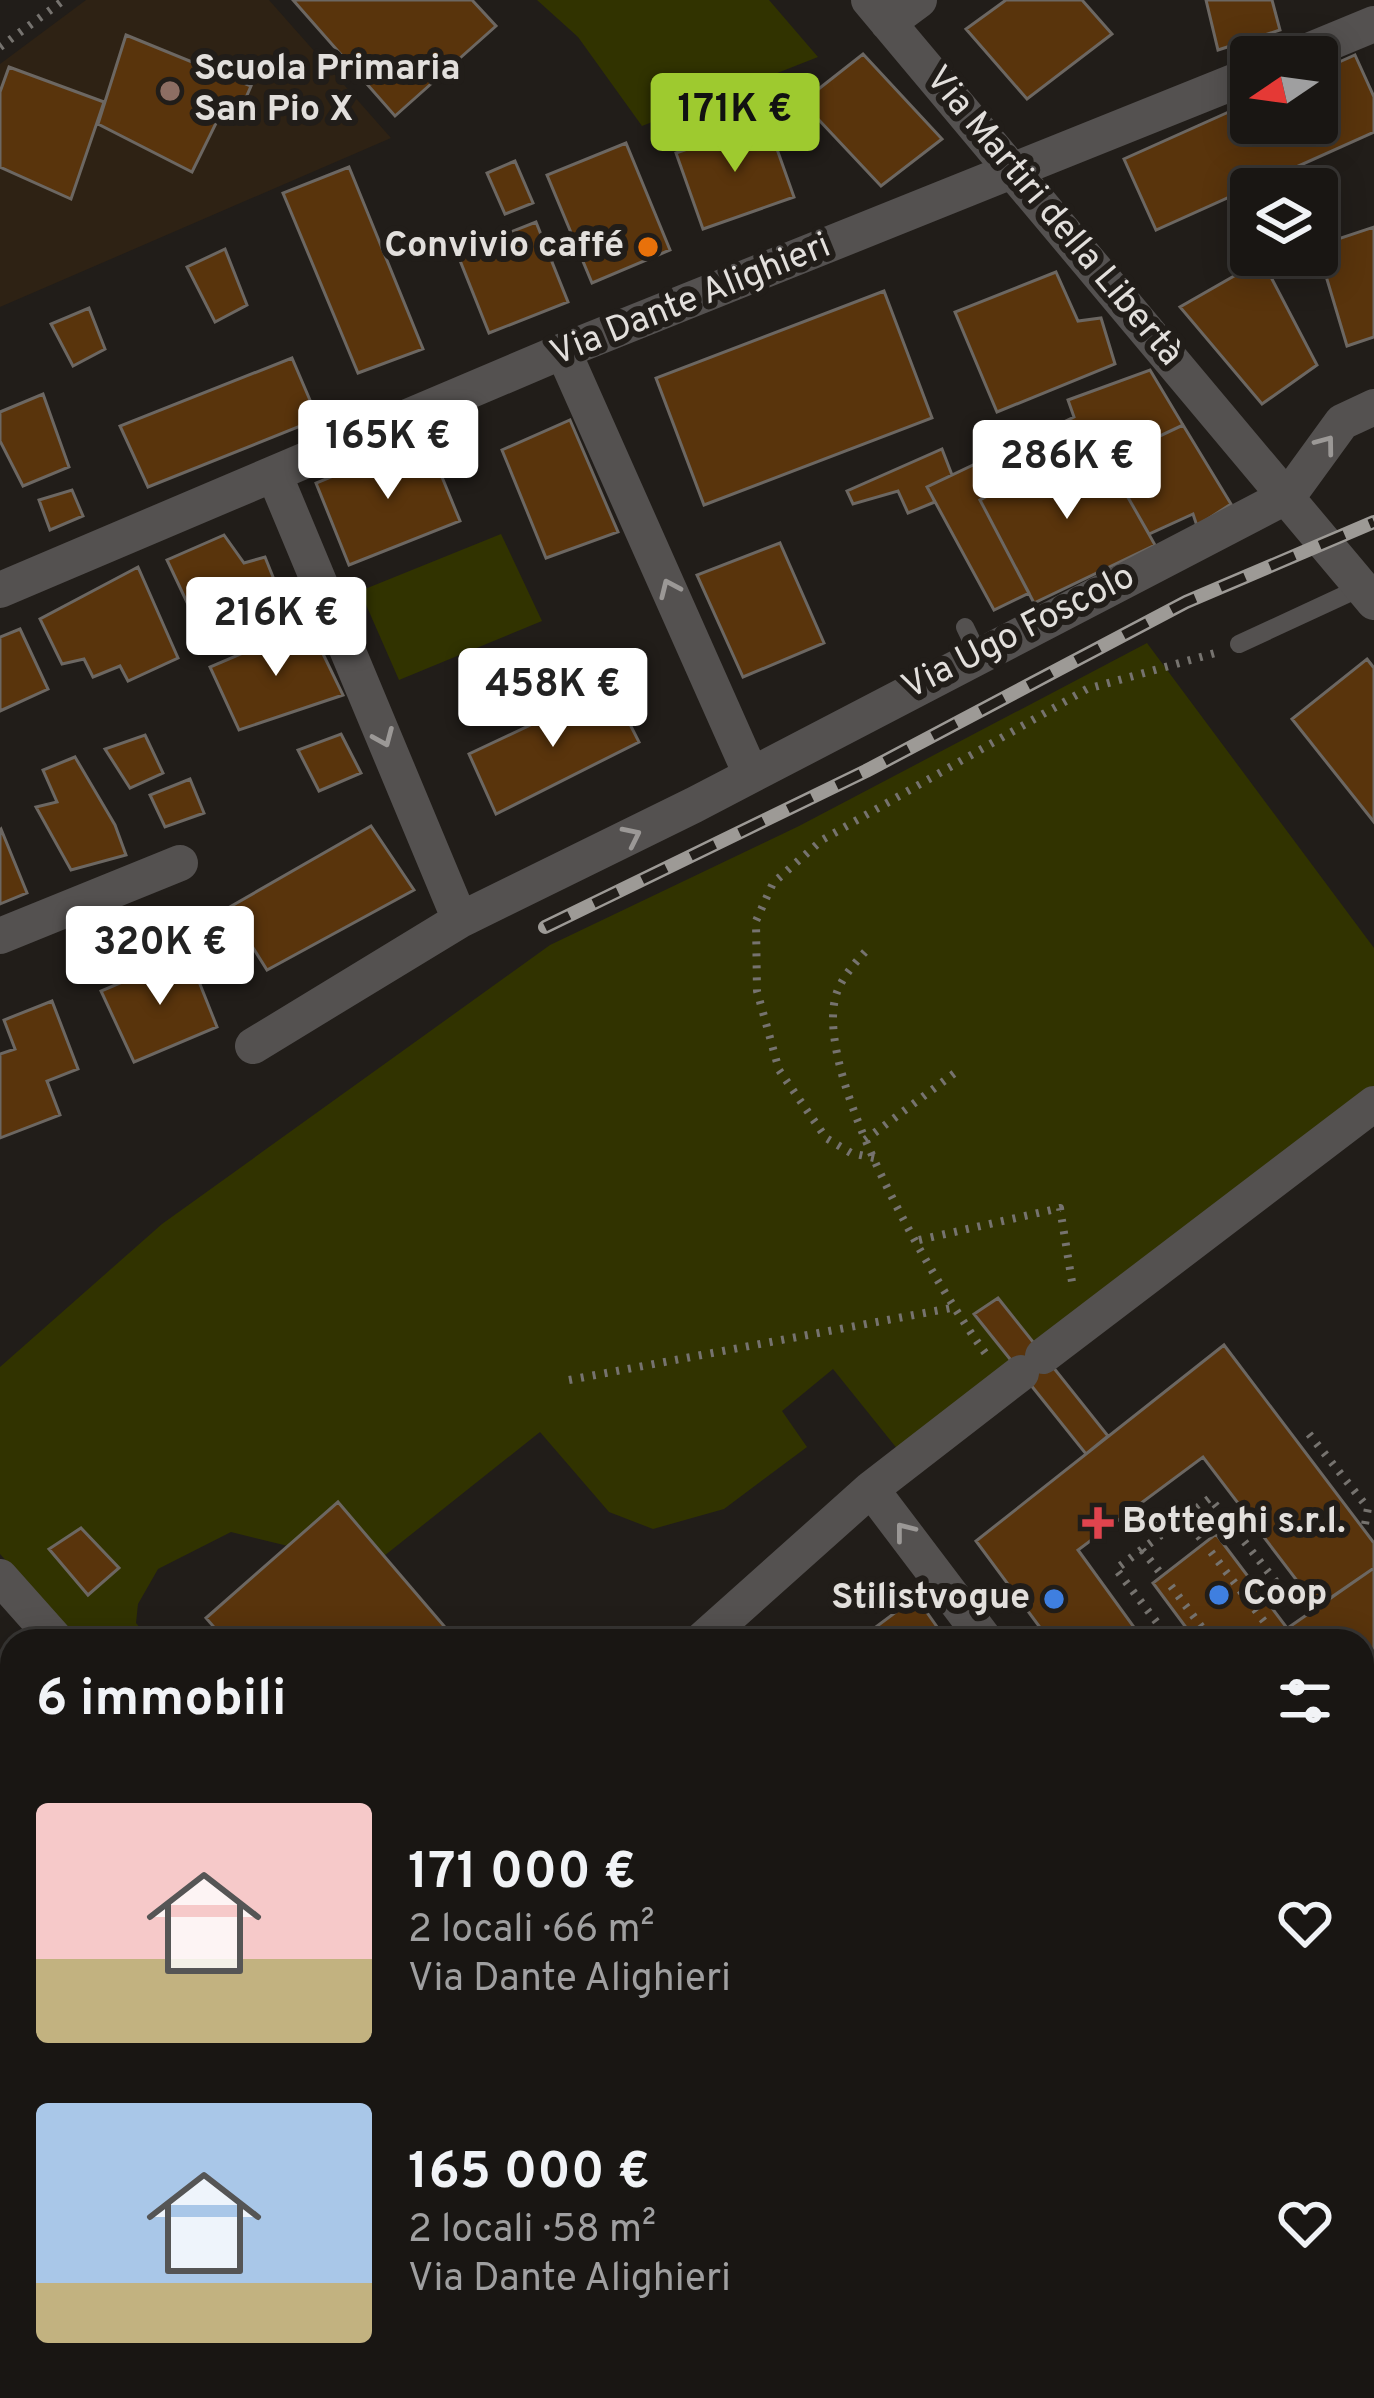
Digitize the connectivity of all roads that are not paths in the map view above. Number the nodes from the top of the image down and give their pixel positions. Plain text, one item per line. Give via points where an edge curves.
1 (919, 0) edge
2 (878, 11) edge
3 (1374, 24) edge
4 (1338, 39) edge
5 (1230, 84) edge
6 (1015, 172) junction
7 (563, 351) junction
8 (1374, 407) edge
9 (274, 475) junction
10 (1288, 495) junction
11 (6, 575) edge
12 (1365, 583) edge
13 (1239, 644) road end
14 (750, 772) junction
15 (180, 863) dead end
16 (460, 920) junction
17 (0, 936) edge
18 (253, 1046) dead end
19 (1374, 1104) edge
20 (872, 1489) junction
21 (0, 1577) edge
22 (46, 1629) edge
23 (714, 1629) edge
24 (977, 1629) edge

1 - 2 street
2 - 6 street, Via Martiri della Libertà
3 - 4 street
5 - 6 street, Via Dante Alighieri
6 - 7 street, Via Dante Alighieri
6 - 10 street, Via Martiri della Libertà
7 - 9 street, Via Dante Alighieri
14 -> 7 street
10 -> 8 street via 1342,422
9 - 11 street, Via Dante Alighieri
9 -> 16 street
10 - 12 street, Via Martiri della Libertà
10 - 14 street, Via Ugo Foscolo via 972,640
12 - 13 lane
16 -> 14 street, Via Ugo Foscolo
15 - 17 street
16 - 18 street, Via Ugo Foscolo
19 - 20 street
20 - 23 street
24 -> 20 street
21 - 22 street

